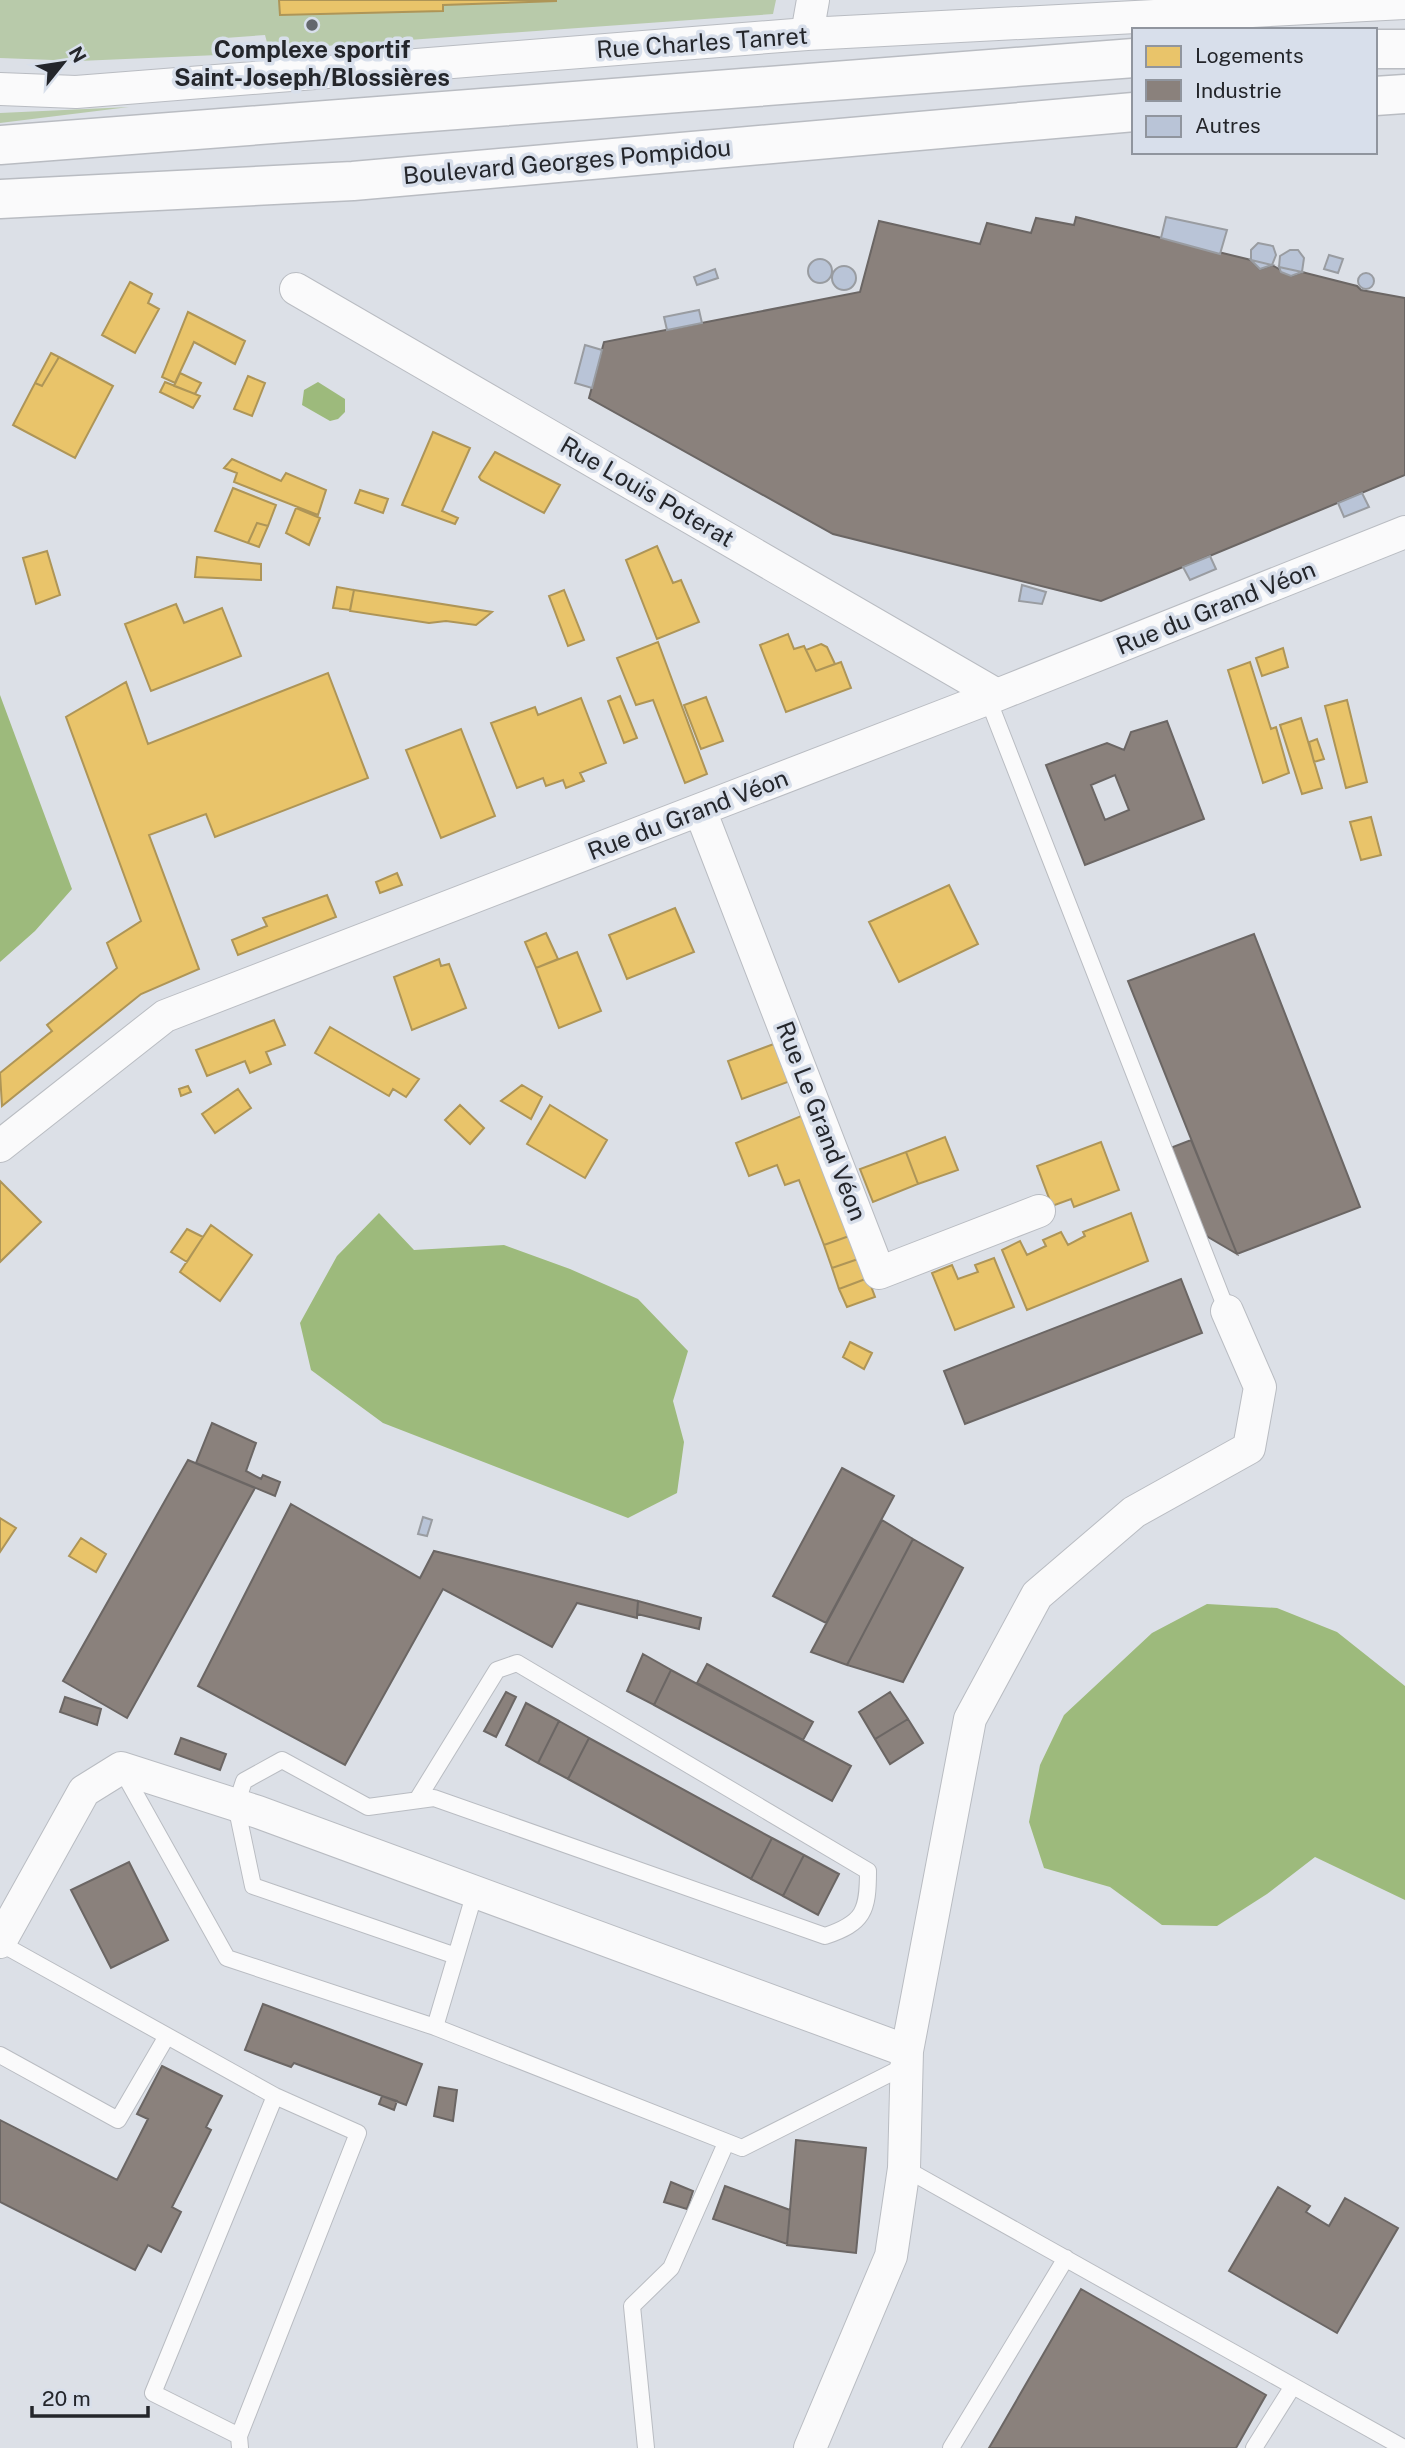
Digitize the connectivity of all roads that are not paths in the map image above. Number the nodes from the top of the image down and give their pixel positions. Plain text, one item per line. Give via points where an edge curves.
1 (813, 0) edge
2 (1405, 3) edge
3 (807, 34) junction
4 (1405, 48) edge
5 (1377, 49) edge
6 (1132, 58) edge
7 (0, 89) edge
8 (1405, 94) edge
9 (1377, 96) edge
10 (1132, 111) edge
11 (0, 145) edge
12 (0, 199) edge
13 (296, 289) dead end
14 (1405, 532) edge
15 (992, 697) junction
16 (700, 810) junction
17 (0, 1146) edge
18 (1039, 1211) dead end
19 (1227, 1311) joint
20 (121, 1768) junction
21 (417, 1800) junction
22 (236, 1805) junction
23 (475, 1892) junction
24 (0, 1942) edge
25 (456, 1956) junction
26 (435, 2027) junction
27 (167, 2036) junction
28 (0, 2054) edge
29 (907, 2058) junction
30 (275, 2096) junction
31 (726, 2143) junction
32 (904, 2168) junction
33 (1066, 2258) junction
34 (1293, 2386) junction
35 (240, 2442) edge
36 (646, 2448) edge
37 (810, 2448) edge
38 (951, 2448) edge
39 (1254, 2448) edge
40 (1404, 2448) edge

1 - 3 street
2 - 3 street, Rue Charles Tanret
3 - 7 street, Rue Charles Tanret via 76,92
4 - 5 main road
6 - 11 main road
8 - 9 main road
10 - 12 main road, Boulevard Georges Pompidou via 352,181
13 - 15 street, Rue Louis Poterat
14 - 15 street, Rue du Grand Véon
15 - 16 street, Rue du Grand Véon
15 - 19 lane
16 - 17 street, Rue du Grand Véon via 165,1016
16 - 18 street, Rue Le Grand Véon via 879,1273
19 - 29 street via 1260,1387 1248,1448 1134,1512 1037,1595 970,1719
20 - 22 street
20 - 24 street via 84,1791
20 - 26 lane via 226,1958
21 - 21 lane via 497,1670 517,1663 868,1871 868,1903 849,1928 825,1936 434,1798
21 - 22 lane via 368,1807 282,1760 244,1781
22 - 23 street
22 - 25 lane via 253,1885
23 - 25 lane
23 - 29 street
24 - 27 lane
25 - 26 lane
26 - 31 lane
27 - 28 lane via 118,2120
27 - 30 lane
29 - 31 lane via 742,2148
29 - 32 street
30 - 35 lane via 153,2393
30 - 35 lane via 358,2133
31 - 36 lane via 671,2268 632,2306
32 - 33 lane
32 - 37 street via 891,2256
33 - 34 lane
33 - 38 lane
34 - 39 lane
34 - 40 lane

